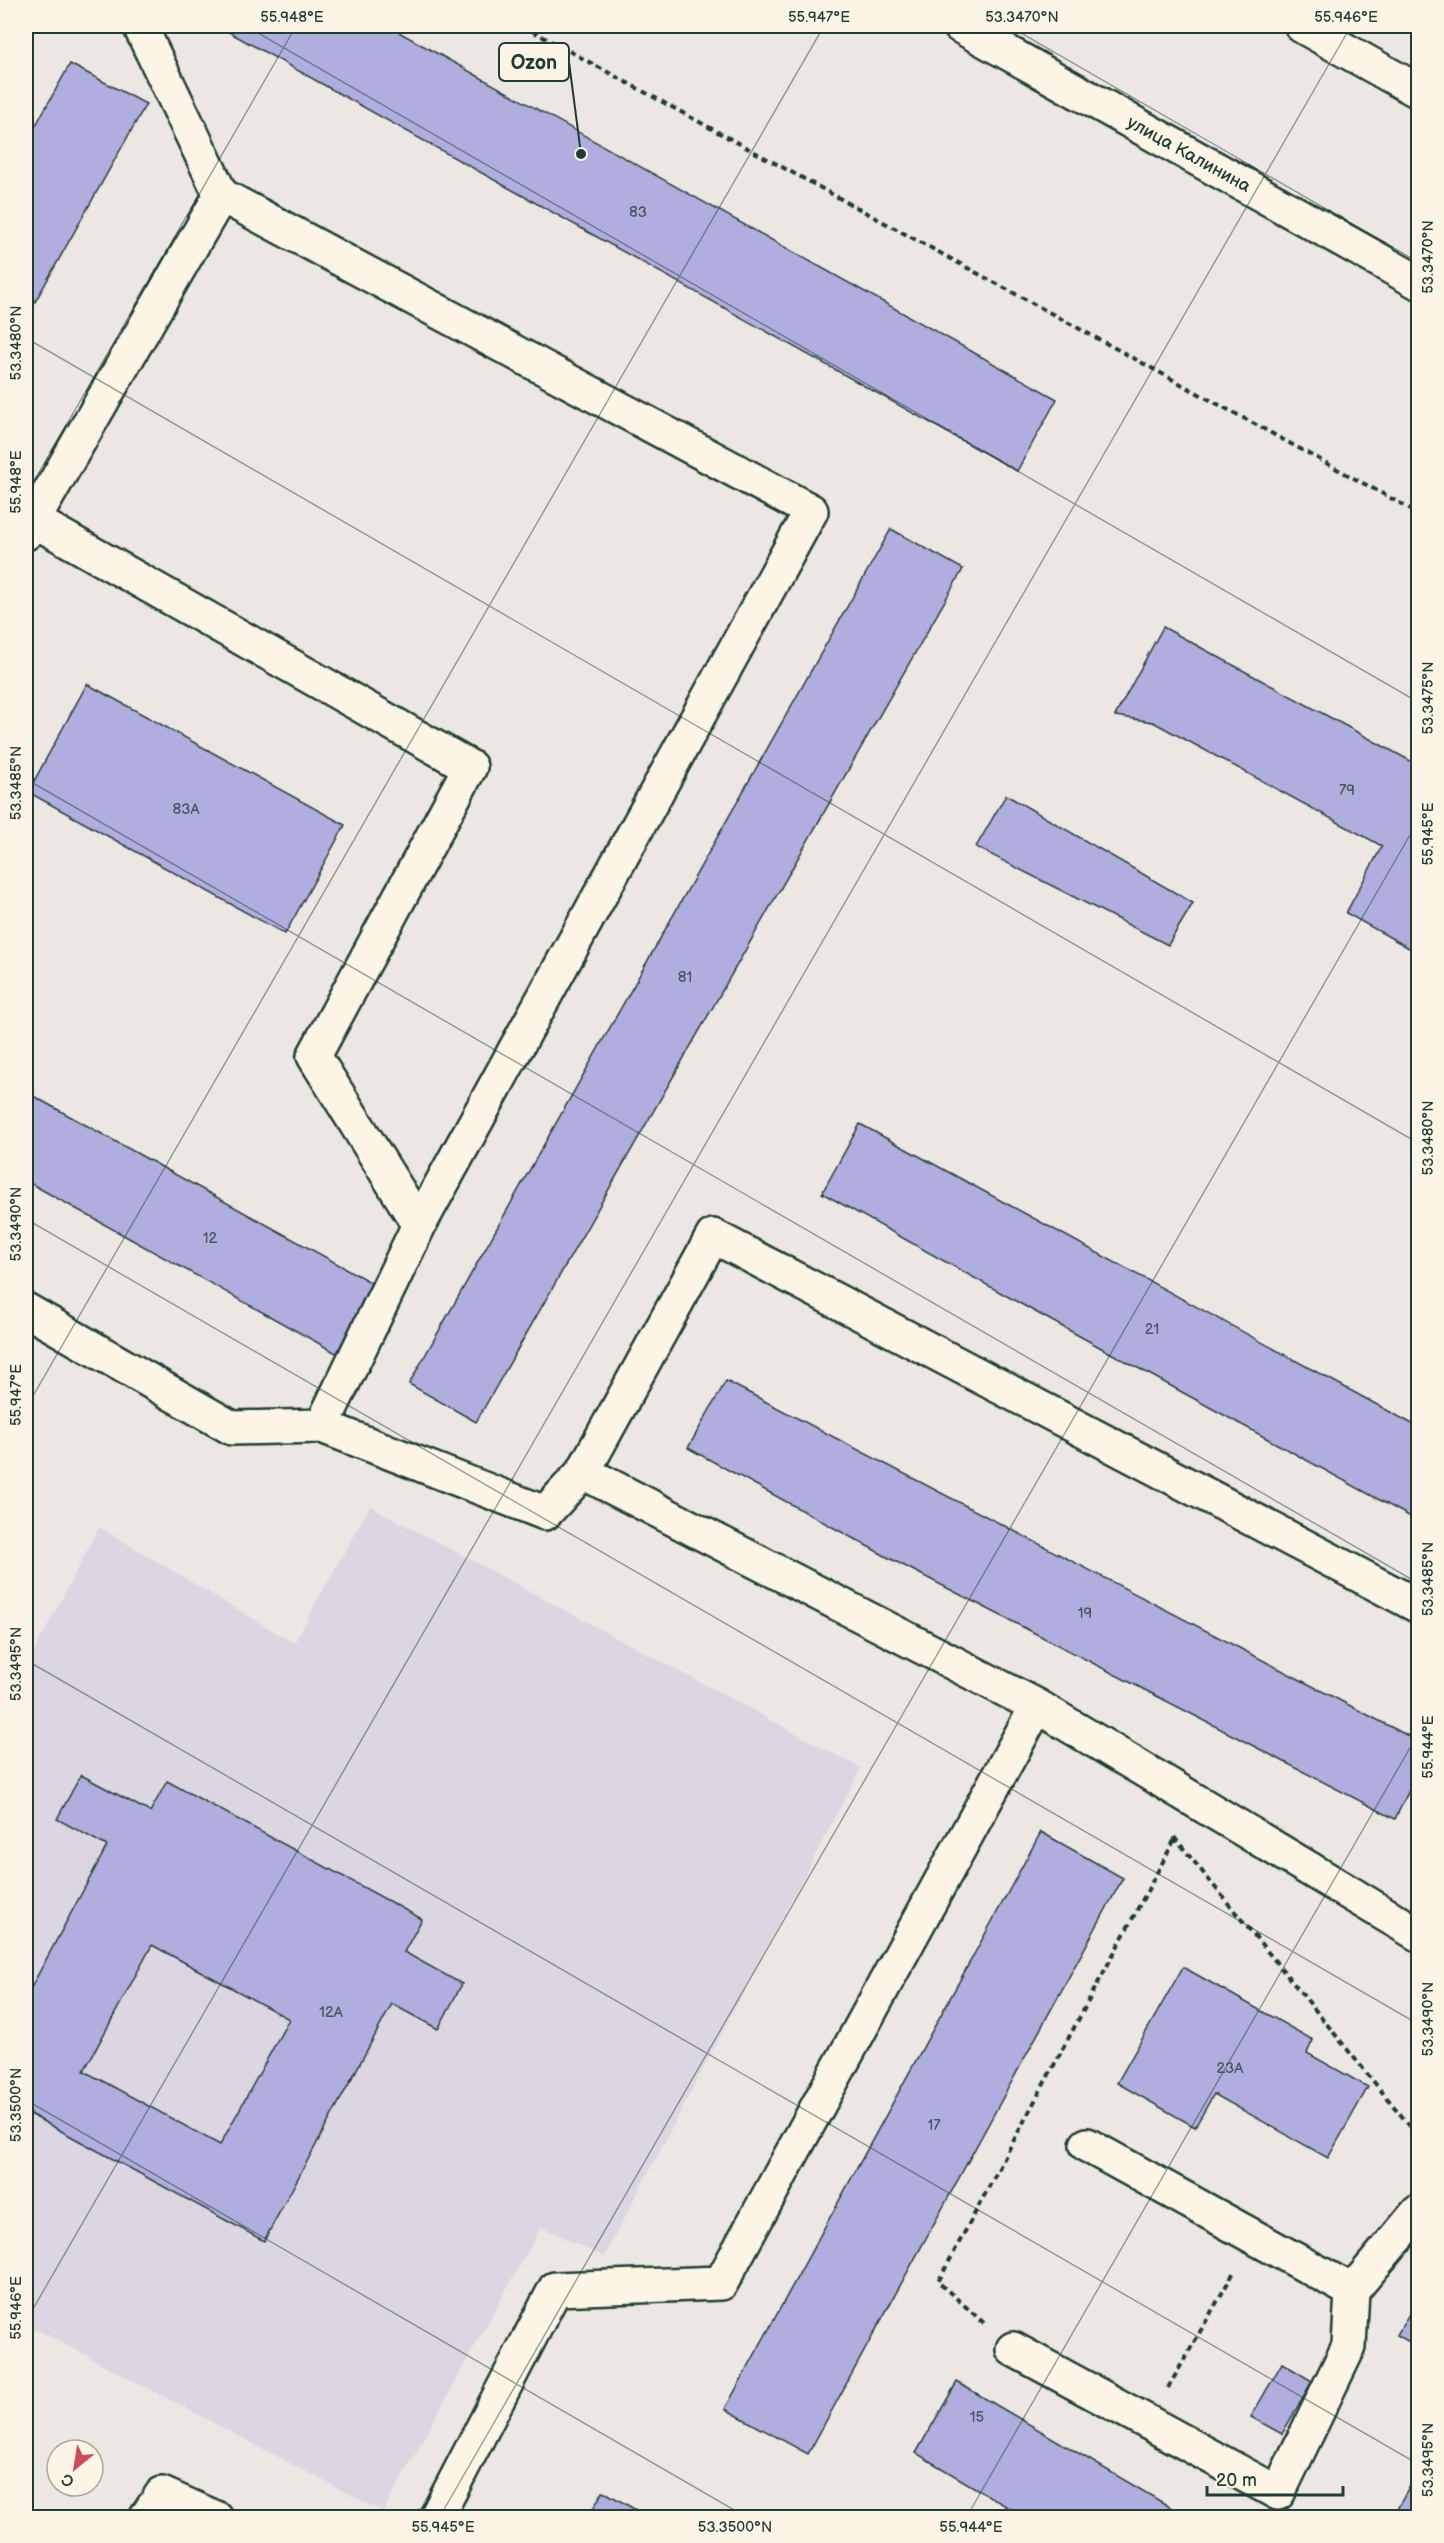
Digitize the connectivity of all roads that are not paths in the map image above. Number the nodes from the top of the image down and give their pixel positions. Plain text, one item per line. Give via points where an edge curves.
1 (140, 26) edge
2 (960, 26) edge
3 (1302, 26) edge
4 (1419, 91) edge
5 (221, 195) junction
6 (1419, 282) edge
7 (29, 526) edge
8 (419, 1226) junction
9 (26, 1310) edge
10 (322, 1426) junction
11 (583, 1472) junction
12 (1419, 1606) edge
13 (1037, 1707) junction
14 (1419, 1934) edge
15 (1087, 2145) dead end
16 (1419, 2212) edge
17 (1352, 2291) junction
18 (1013, 2349) road end
19 (146, 2517) edge
20 (216, 2517) edge
21 (436, 2517) edge

1 - 5 street
2 - 6 street, улица Калинина
3 - 4 street
5 - 7 street
5 - 8 street via 811,511
7 - 8 street via 470,766 314,1056
8 - 10 street
9 - 10 street via 232,1428
10 - 11 street via 545,1512
11 - 12 street via 713,1236
11 - 13 street
13 - 14 street
13 - 21 street via 721,2283 555,2289
15 - 17 street
16 - 17 street
17 - 18 street via 1349,2346 1278,2493
19 - 20 street via 162,2494

